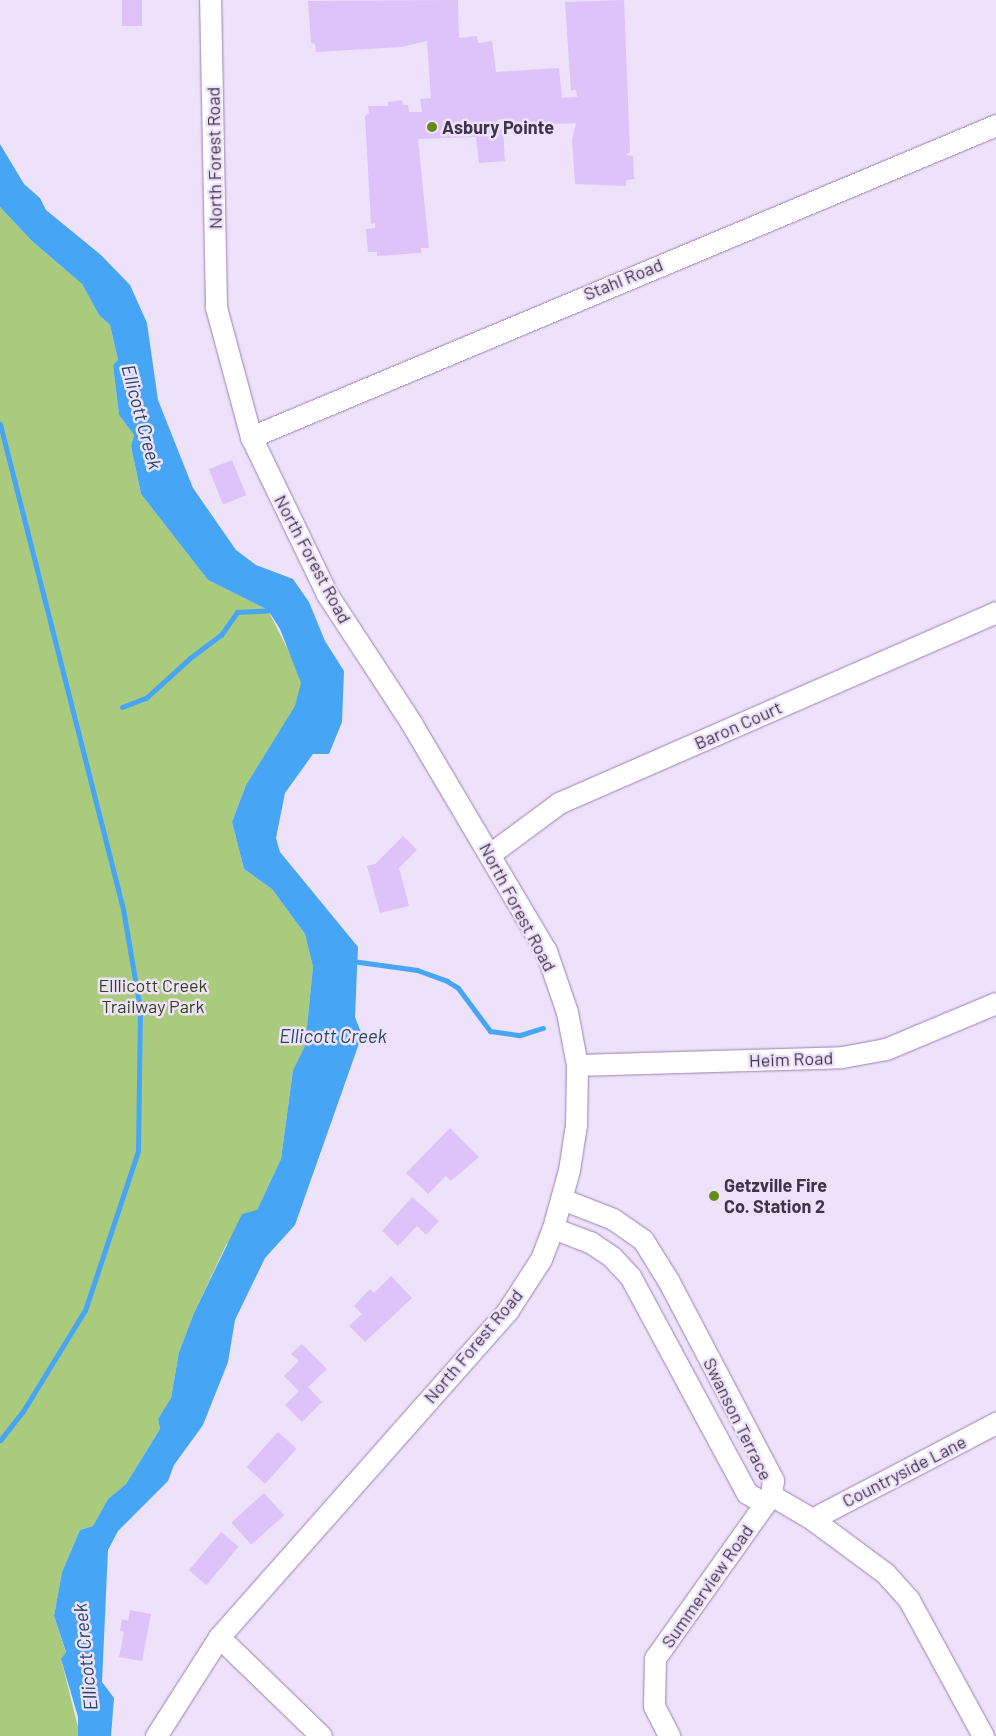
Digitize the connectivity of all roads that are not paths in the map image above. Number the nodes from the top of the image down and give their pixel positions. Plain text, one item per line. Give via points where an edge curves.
1 (210, 0) edge
2 (996, 126) edge
3 (251, 437) junction
4 (996, 612) edge
5 (490, 854) junction
6 (996, 1003) edge
7 (576, 1064) junction
8 (562, 1199) junction
9 (553, 1228) junction
10 (996, 1423) edge
11 (768, 1500) junction
12 (812, 1519) junction
13 (219, 1637) junction
14 (156, 1736) edge
15 (321, 1736) edge
16 (670, 1736) edge
17 (983, 1736) edge

1 - 3 street, North Forest Road via 216,307
2 - 3 street, Stahl Road
3 - 5 street, North Forest Road via 327,594 412,724
4 - 5 street, Baron Court via 559,803
5 - 7 street, North Forest Road via 546,951 567,1012
6 - 7 street, Heim Road via 886,1049 842,1057
7 - 8 street, North Forest Road via 576,1125
8 - 9 street, North Forest Road
8 - 11 street, Swanson Terrace via 613,1219 643,1240 669,1282 773,1480
9 - 11 street, Swanson Terrace via 590,1242 612,1257 630,1276 747,1493
9 - 13 street, North Forest Road via 541,1258 508,1310
10 - 12 street, Countryside Lane
11 - 12 street, Swanson Terrace
11 - 16 street, Summerview Road via 655,1658 654,1706
12 - 17 street, Swanson Terrace via 885,1573 909,1600
13 - 14 street, North Forest Road
13 - 15 street

